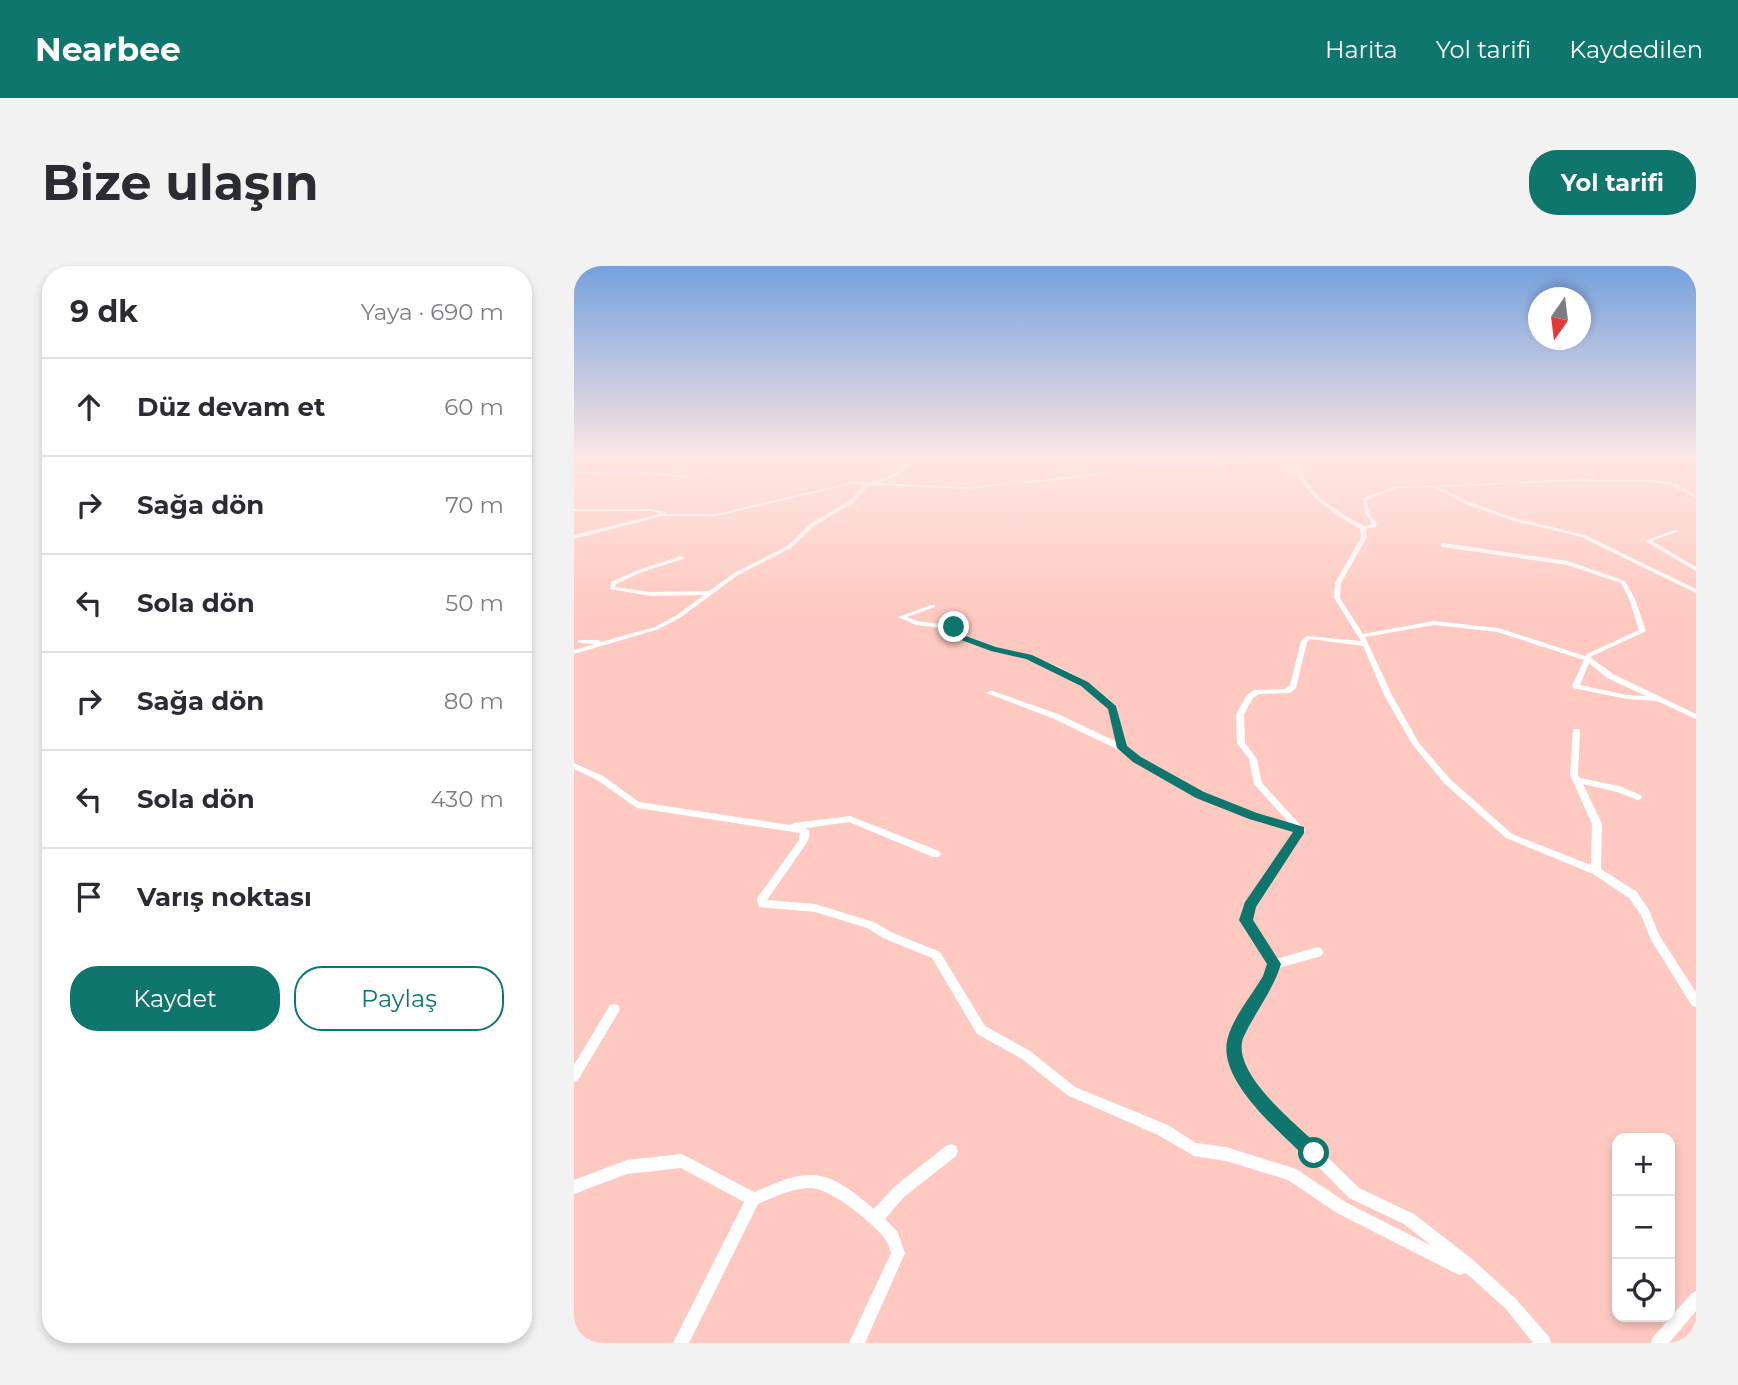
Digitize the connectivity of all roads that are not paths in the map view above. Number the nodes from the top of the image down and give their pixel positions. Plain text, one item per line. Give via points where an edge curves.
1 (661, 511) edge
2 (732, 511) edge
3 (838, 511) edge
4 (1334, 511) edge
5 (1367, 511) edge
6 (1491, 511) edge
7 (662, 515) junction
8 (1363, 528) junction
9 (1676, 531) dead end
10 (574, 537) edge
11 (1443, 545) dead end
12 (681, 558) dead end
13 (1696, 569) edge
14 (1696, 591) edge
15 (709, 593) junction
16 (933, 606) dead end
17 (1363, 640) junction
18 (580, 641) dead end
19 (603, 643) junction
20 (574, 652) edge
21 (1588, 659) junction
22 (990, 694) dead end
23 (1659, 699) junction
24 (1696, 717) edge
25 (1576, 731) dead end
26 (1122, 748) junction
27 (574, 765) edge
28 (1576, 780) junction
29 (1638, 797) dead end
30 (784, 827) junction
31 (1300, 830) junction
32 (936, 854) dead end
33 (1596, 872) junction
34 (1318, 952) dead end
35 (1274, 964) junction
36 (1696, 1002) edge
37 (614, 1009) dead end
38 (574, 1076) edge
39 (951, 1151) dead end
40 (574, 1187) edge
41 (753, 1199) junction
42 (875, 1219) junction
43 (1466, 1264) junction
44 (1696, 1299) edge
45 (681, 1343) edge
46 (856, 1343) edge
47 (1543, 1343) edge
48 (1659, 1343) edge

1 - 7 street
2 - 7 street
3 - 15 street via 812,525 789,547
4 - 8 street
5 - 8 street via 1374,523
6 - 14 street via 1583,536
7 - 10 street
8 - 17 street via 1364,537 1338,583 1337,598
9 - 13 street via 1648,541
11 - 21 street via 1568,563 1623,582 1643,631
12 - 15 street via 640,571 612,588 651,594
15 - 19 street via 657,628
16 - 26 street via 901,617 954,627 956,635 1028,657 1084,684 1113,708
17 - 21 street via 1434,623 1474,626
17 - 31 street via 1310,637 1304,641 1293,686 1287,691 1257,692 1240,714 1241,743 1253,759 1258,785
17 - 33 street via 1416,744 1447,781 1509,836
18 - 19 street
19 - 20 street
21 - 23 street via 1609,676
21 - 23 street via 1576,686
22 - 26 street via 1055,716
23 - 24 street
25 - 28 street
26 - 31 street via 1200,795
27 - 30 street via 637,805
28 - 29 street
28 - 33 street via 1597,824
30 - 32 street via 850,819
30 - 43 street via 806,832 763,904 815,908 859,921 936,956 981,1030 1026,1055 1071,1091 1163,1130 1194,1149 1291,1174 1342,1208 1460,1268
31 - 35 street via 1250,906 1246,920
33 - 36 street via 1633,895
34 - 35 street
35 - 43 street via 1235,1038 1234,1058 1248,1088 1354,1193 1409,1219
37 - 38 street
39 - 42 street via 899,1192
40 - 41 street via 627,1167 682,1161
41 - 42 street via 818,1181
41 - 45 street
42 - 46 street via 892,1236 898,1253
43 - 47 street via 1511,1304
44 - 48 street

